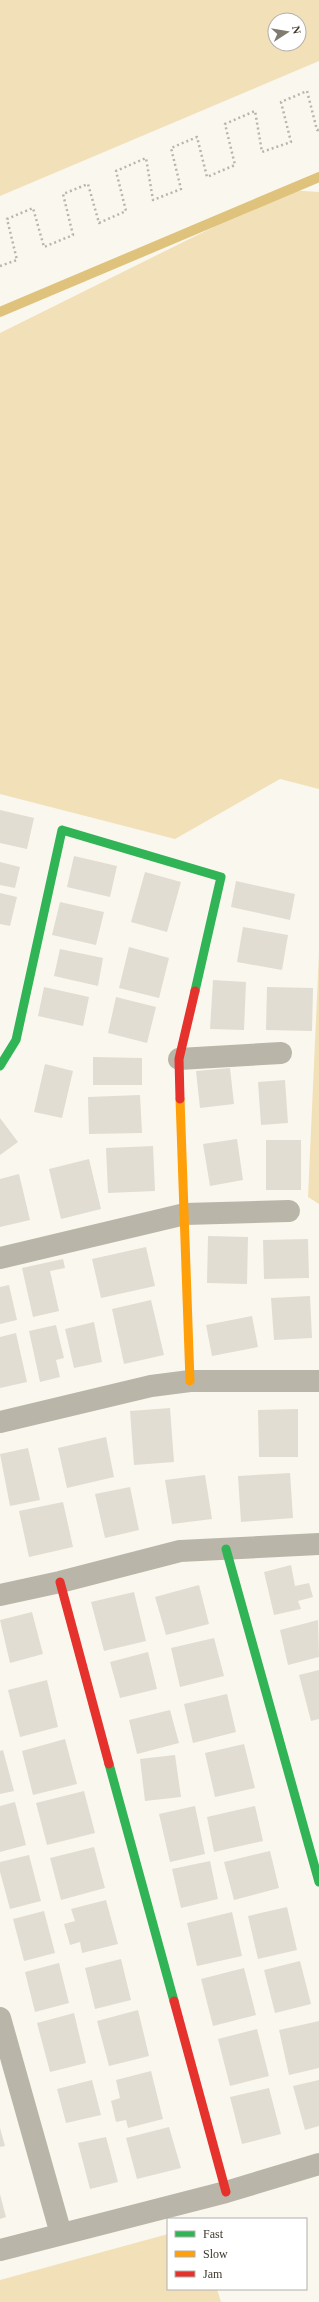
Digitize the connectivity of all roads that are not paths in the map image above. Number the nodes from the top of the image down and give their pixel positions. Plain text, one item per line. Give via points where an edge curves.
1 (281, 1053) dead end
2 (179, 1059) junction
3 (0, 1066) edge
4 (290, 1211) dead end
5 (185, 1214) junction
6 (0, 1258) edge
7 (319, 1381) edge
8 (190, 1382) junction
9 (0, 1422) edge
10 (319, 1544) edge
11 (226, 1549) junction
12 (60, 1582) junction
13 (0, 1595) edge
14 (319, 1882) edge
15 (0, 2018) edge
16 (319, 2164) edge
17 (226, 2192) junction
18 (61, 2234) junction
19 (0, 2250) edge

1 - 2 street
2 - 3 street via 221,877 62,830 16,1040
2 - 5 street
4 - 5 street
5 - 6 street
5 - 8 street
7 - 8 street
8 - 9 street via 151,1386
10 - 11 street
11 - 12 street via 180,1551
11 - 14 street
12 - 13 street
12 - 17 street
15 - 18 street
16 - 17 street
17 - 18 street
18 - 19 street

